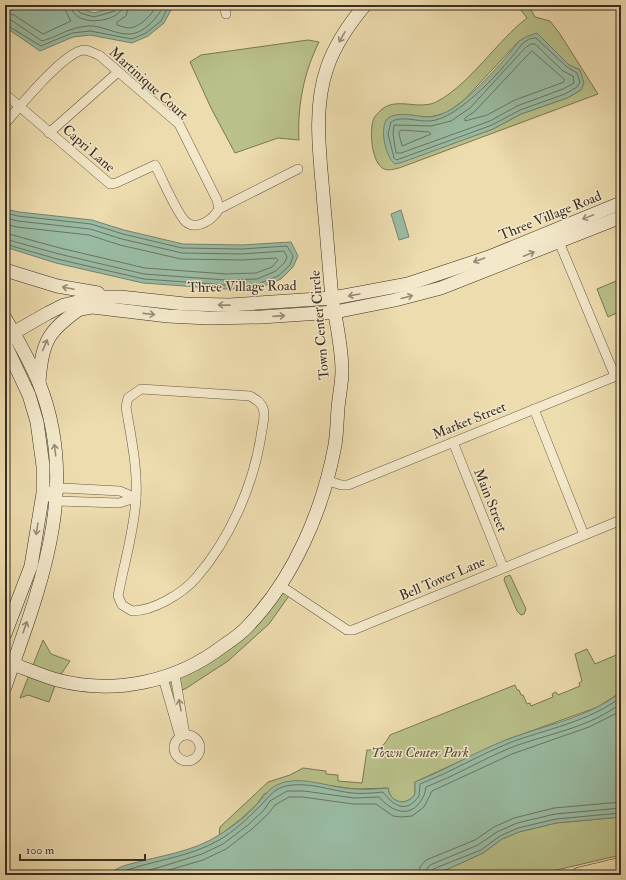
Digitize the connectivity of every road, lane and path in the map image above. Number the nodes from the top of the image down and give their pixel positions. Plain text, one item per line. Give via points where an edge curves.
1 (365, 5) edge
2 (118, 72) junction
3 (5, 94) edge
4 (19, 106) junction
5 (5, 124) edge
6 (49, 132) junction
7 (298, 169) dead end
8 (621, 203) edge
9 (219, 209) junction
10 (621, 217) edge
11 (556, 236) junction
12 (5, 270) edge
13 (120, 297) junction
14 (332, 298) junction
15 (81, 308) junction
16 (334, 312) junction
17 (5, 318) edge
18 (9, 341) edge
19 (618, 375) edge
20 (39, 383) junction
21 (534, 409) junction
22 (453, 442) junction
23 (326, 480) junction
24 (43, 493) junction
25 (57, 495) junction
26 (136, 498) junction
27 (621, 520) edge
28 (584, 535) junction
29 (504, 567) junction
30 (281, 586) junction
31 (5, 634) edge
32 (9, 662) edge
33 (169, 676) junction
34 (5, 686) edge
35 (183, 736) dead end
36 (621, 865) edge
37 (579, 875) edge

1 -> 14 street, Town Center Circle via 343,35 326,70 319,112
2 - 4 street, Martinique Court via 99,56 84,50 60,65
2 - 6 street
2 - 9 street, Martinique Court via 179,124 217,200
3 - 4 street, Capri Lane
4 - 5 street
4 - 6 street, Capri Lane
6 - 9 street, Capri Lane via 110,184 155,165 183,218 191,225 196,226 212,218
7 - 9 street
8 -> 11 street, Three Village Road
10 - 11 street, Three Village Road
11 -> 14 street, Three Village Road via 408,284
16 -> 11 street, Three Village Road via 442,288
11 - 19 street
13 -> 12 street via 57,286
14 -> 13 street, Three Village Road via 229,306
13 - 18 street, Three Village Road via 99,297 64,305
14 - 16 street, Town Center Circle
15 -> 16 street, Three Village Road via 208,318
15 - 18 street, Three Village Road
20 -> 15 street via 41,358 53,330
16 - 23 street, Town Center Circle via 342,371 335,444
17 - 18 street
18 - 20 street
18 - 24 street via 37,422 43,466
19 - 21 street, Market Street
25 -> 20 street via 54,443
21 - 22 street, Market Street
21 - 28 street
22 - 23 street, Market Street via 348,484 341,485
22 - 29 street, Main Street
23 - 30 street, Town Center Circle via 310,526
24 - 25 street
24 -> 31 street via 31,566
25 - 26 street via 119,503
25 - 26 street via 63,488 120,491
32 -> 25 street via 46,567
26 - 26 street via 135,468 126,407 128,398 134,393 141,389 242,395 258,401 263,408 264,417 258,457 246,493 216,553 195,580 169,599 152,608 132,611 122,605 118,596 130,543
27 - 28 street, Bell Tower Lane
28 - 29 street, Bell Tower Lane
29 - 30 street, Bell Tower Lane via 353,630 347,630
30 - 33 street, Town Center Circle via 247,628 199,663
32 - 33 street, Town Center Circle via 57,680 88,685 114,686
32 - 34 street
33 - 35 street
36 - 37 main road

